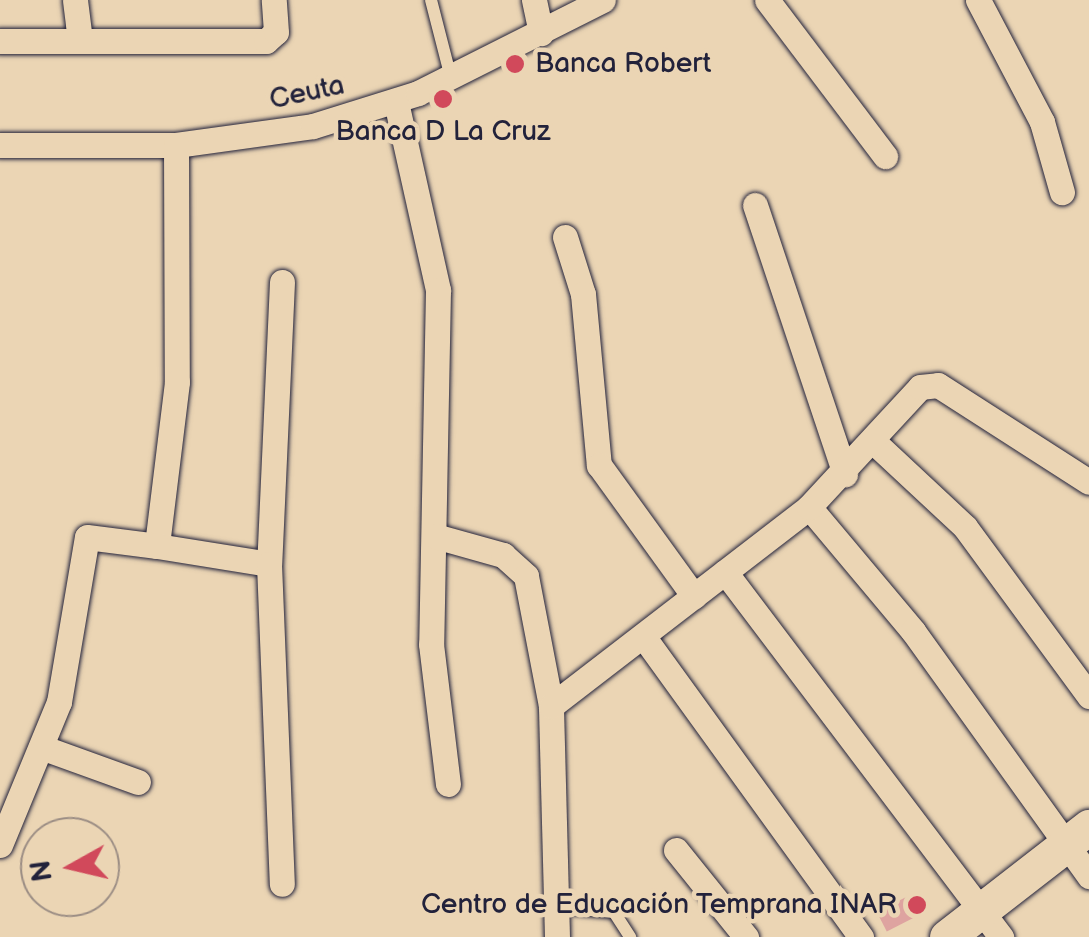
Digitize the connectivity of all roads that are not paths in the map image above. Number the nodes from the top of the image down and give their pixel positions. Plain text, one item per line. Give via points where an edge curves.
1 (75, 0) edge
2 (274, 0) edge
3 (430, 0) edge
4 (534, 0) edge
5 (603, 0) edge
6 (767, 0) edge
7 (978, 0) edge
8 (540, 33) junction
9 (80, 38) junction
10 (0, 41) edge
11 (451, 78) junction
12 (396, 102) junction
13 (0, 145) edge
14 (176, 145) junction
15 (885, 156) dead end
16 (1062, 192) dead end
17 (756, 206) dead end
18 (565, 236) dead end
19 (282, 282) dead end
20 (876, 443) junction
21 (845, 474) junction
22 (1089, 482) edge
23 (810, 507) junction
24 (435, 536) junction
25 (157, 546) junction
26 (269, 564) junction
27 (725, 572) junction
28 (694, 596) junction
29 (643, 636) junction
30 (1089, 696) edge
31 (551, 706) junction
32 (41, 747) junction
33 (138, 782) dead end
34 (448, 784) dead end
35 (1077, 837) edge
36 (0, 845) edge
37 (676, 850) dead end
38 (1089, 876) edge
39 (282, 884) dead end
40 (557, 907) junction
41 (991, 924) edge
42 (558, 937) edge
43 (630, 937) edge
44 (746, 937) edge
45 (861, 937) edge
46 (947, 937) edge

1 - 9 street
2 - 9 street via 276,32 266,41
3 - 11 lane
4 - 8 street
5 - 8 street, Ceuta
6 - 15 street
7 - 16 street via 1042,122
8 - 11 street, Ceuta
9 - 10 street
11 - 12 street, Ceuta
12 - 14 street, Ceuta
12 - 24 street via 438,290
13 - 14 street, Ceuta
14 - 25 street via 177,382
17 - 21 street
18 - 28 street via 582,294 599,465
19 - 26 street
20 - 21 street
20 - 22 street via 920,387 938,385
20 - 30 street via 966,527
21 - 23 street
23 - 27 street
23 - 35 street
24 - 31 street via 503,555 526,576
24 - 34 street via 430,644
25 - 26 street
25 - 32 street via 87,538 59,702
26 - 39 street
27 - 28 street
27 - 41 street
28 - 29 street
29 - 31 street
29 - 45 street
31 - 40 street
32 - 33 street
32 - 36 street
35 - 38 street
35 - 41 street
37 - 44 street
40 - 42 street
40 - 43 lane via 614,912
41 - 46 street

